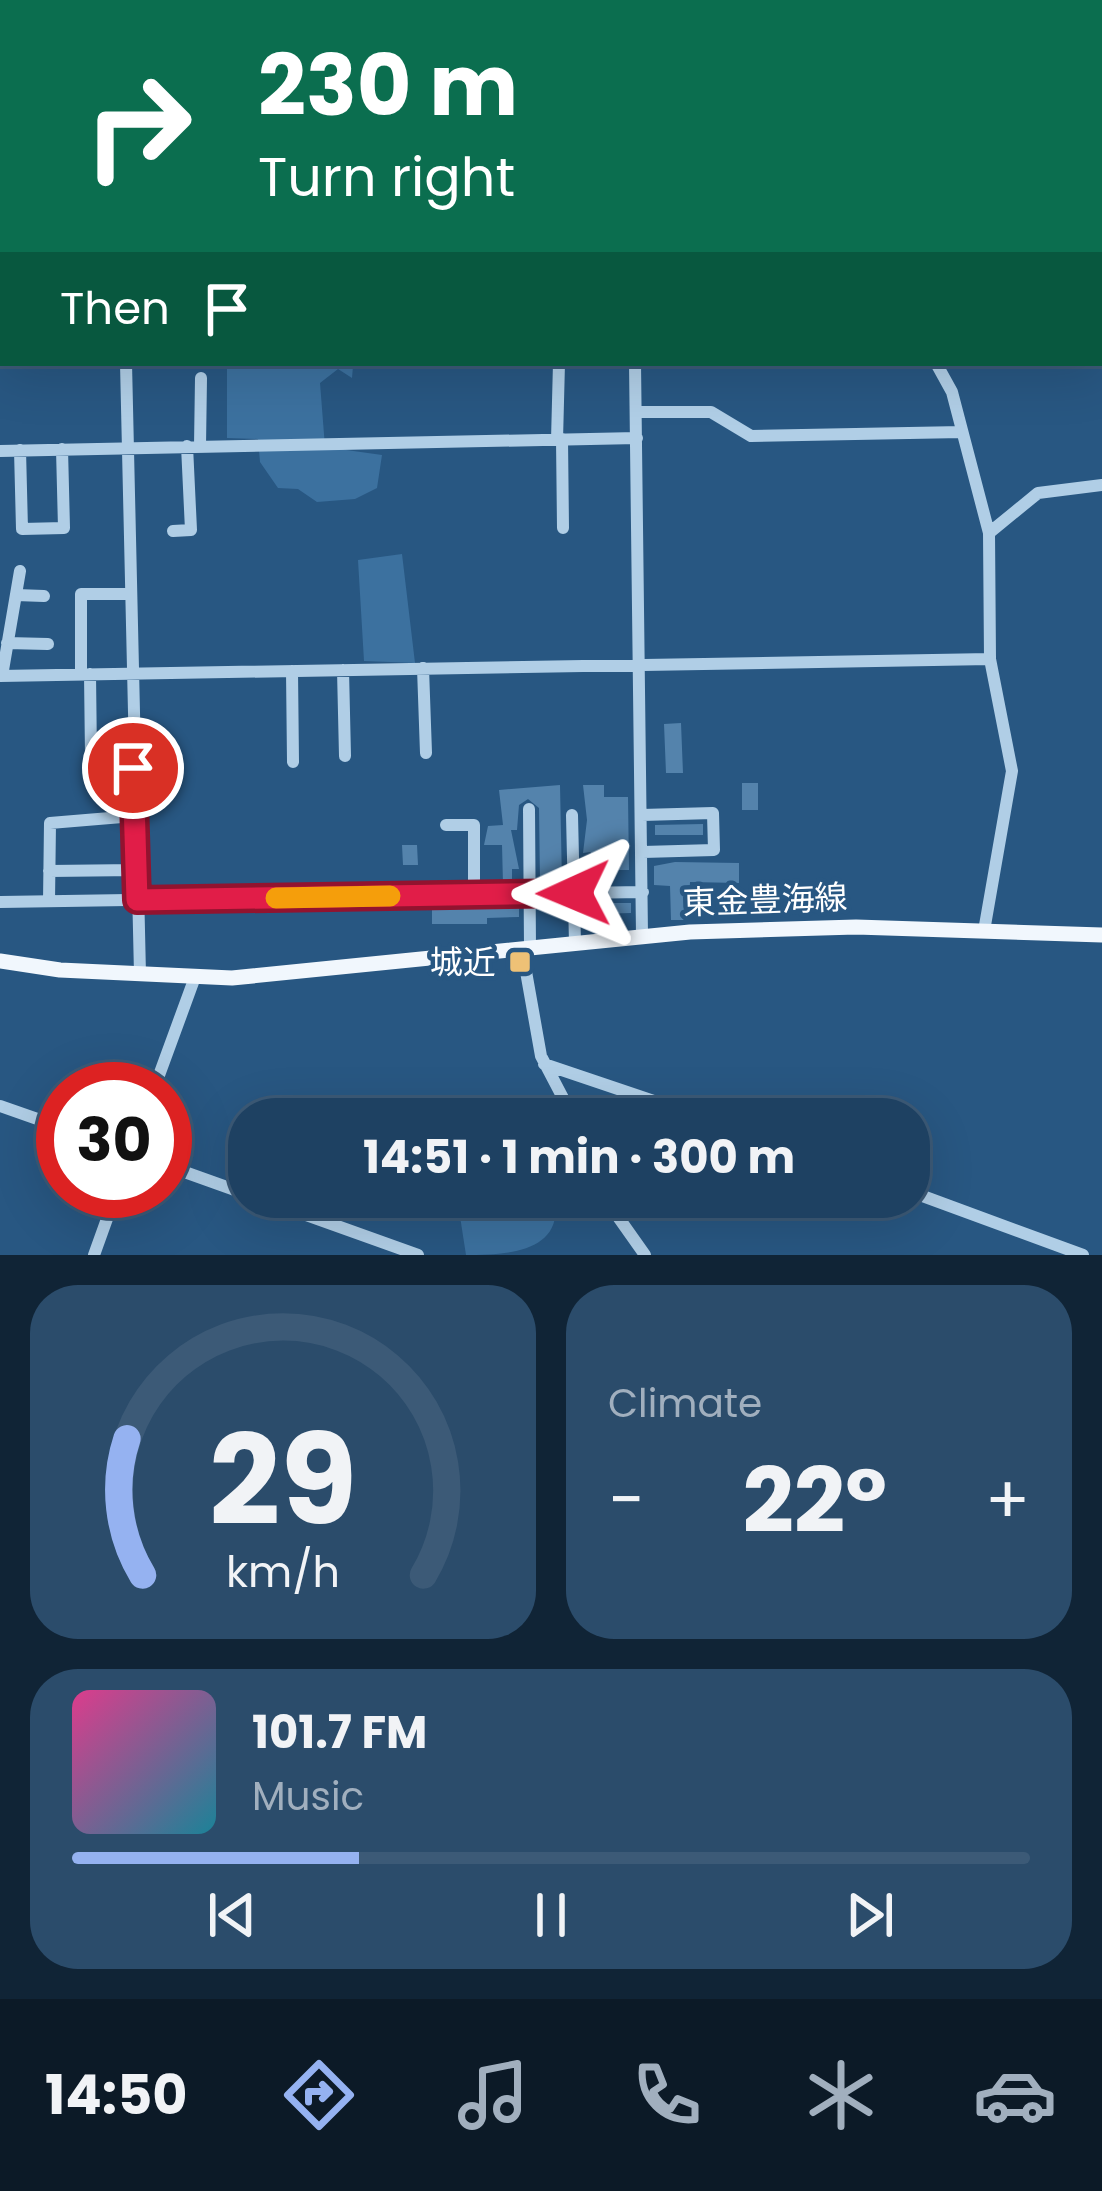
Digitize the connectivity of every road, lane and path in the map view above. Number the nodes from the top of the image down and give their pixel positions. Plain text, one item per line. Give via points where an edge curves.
1 (126, 366) edge
2 (559, 366) edge
3 (635, 366) edge
4 (938, 366) edge
5 (201, 378) dead end
6 (637, 412) junction
7 (962, 432) junction
8 (637, 438) junction
9 (560, 439) junction
10 (194, 446) junction
11 (127, 447) junction
12 (62, 449) junction
13 (20, 450) junction
14 (0, 451) edge
15 (1102, 484) edge
16 (108, 523) dead end
17 (128, 524) junction
18 (563, 528) dead end
19 (173, 531) dead end
20 (989, 533) junction
21 (20, 571) dead end
22 (129, 594) junction
23 (16, 595) junction
24 (44, 596) dead end
25 (7, 643) junction
26 (48, 644) dead end
27 (990, 659) junction
28 (640, 664) junction
29 (423, 668) junction
30 (292, 670) junction
31 (343, 670) junction
32 (86, 674) junction
33 (131, 674) junction
34 (1, 676) edge
35 (425, 753) dead end
36 (91, 755) dead end
37 (345, 756) dead end
38 (293, 762) dead end
39 (529, 809) dead end
40 (572, 815) dead end
41 (642, 815) junction
42 (134, 816) junction
43 (446, 825) dead end
44 (643, 852) junction
45 (136, 870) junction
46 (49, 871) junction
47 (644, 892) junction
48 (574, 893) junction
49 (530, 894) junction
50 (475, 895) junction
51 (137, 900) junction
52 (49, 901) junction
53 (0, 902) edge
54 (984, 932) junction
55 (642, 935) junction
56 (1101, 941) edge
57 (575, 943) junction
58 (526, 948) junction
59 (0, 961) edge
60 (140, 974) junction
61 (195, 977) junction
62 (164, 1062) edge
63 (544, 1064) junction
64 (563, 1098) edge
65 (645, 1098) edge
66 (0, 1106) edge
67 (36, 1119) edge
68 (192, 1175) edge
69 (228, 1187) edge
70 (930, 1199) edge
71 (107, 1218) edge
72 (314, 1218) edge
73 (619, 1218) edge
74 (94, 1255) edge
75 (418, 1255) edge
76 (645, 1255) edge
77 (1082, 1255) edge

1 - 11 street
2 - 9 street
3 - 6 street
4 - 7 street
5 - 10 street
6 - 7 street via 711,412 752,436
6 - 8 street
7 - 20 street
8 - 9 street
8 - 28 street
9 - 10 street
9 - 18 street
10 - 11 street
10 - 19 street via 191,530
11 - 12 street
11 - 17 street
12 - 13 street
12 - 13 street via 64,528 22,529
13 - 14 street
15 - 20 street via 1038,493
16 - 17 street
17 - 22 street
20 - 27 street
21 - 23 street
22 - 32 street via 81,594
22 - 33 street
23 - 24 street
23 - 25 street
25 - 26 street
25 - 34 street
27 - 28 street
27 - 54 street via 1012,771
28 - 29 street
28 - 41 street
29 - 31 street
29 - 35 street
30 - 31 street
30 - 33 street
30 - 38 street
31 - 37 street
32 - 33 street
32 - 34 street
32 - 36 street
33 - 42 street
39 - 49 street
40 - 48 street
41 - 44 street
41 - 44 street via 713,813 714,850
42 - 45 street
42 - 46 street via 53,820
43 - 50 street via 474,825
44 - 47 street
45 - 46 street
45 - 51 street
46 - 52 street
47 - 48 street
47 - 55 street
48 - 49 street
48 - 57 street
49 - 50 street
49 - 58 street
50 - 51 street
51 - 52 street
51 - 60 street
52 - 53 street
54 - 55 main road, 東金豊海線
54 - 56 main road, 東金豊海線
55 - 57 main road, 東金豊海線
57 - 58 main road, 東金豊海線
58 - 61 main road, 東金豊海線 via 294,975
58 - 63 street
59 - 60 main road, 東金豊海線
60 - 61 main road, 東金豊海線
61 - 62 street
63 - 64 street
63 - 65 street
66 - 67 street
68 - 69 street
70 - 77 street
71 - 74 street
72 - 75 street
73 - 76 street

